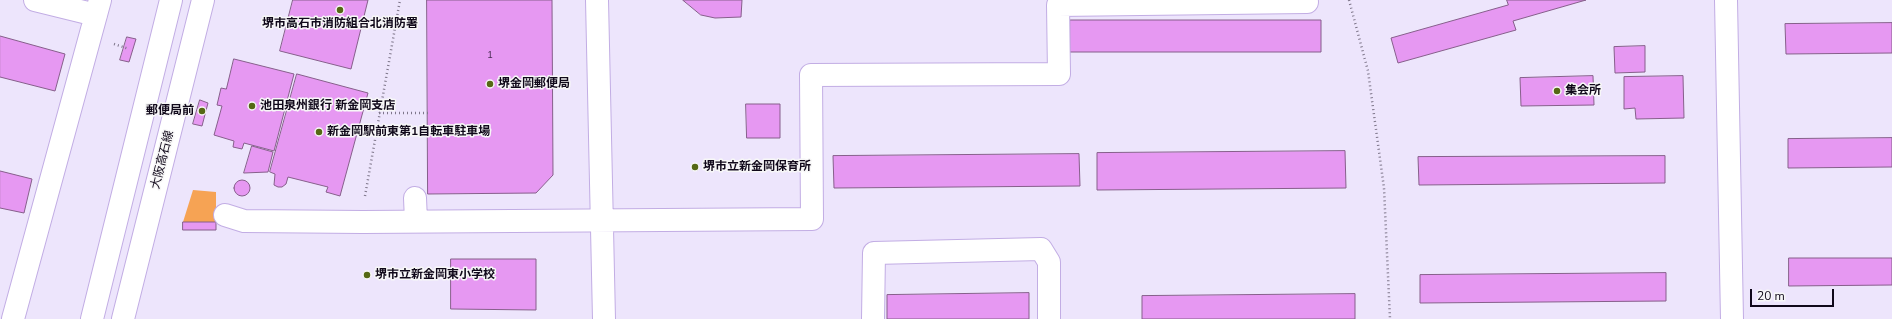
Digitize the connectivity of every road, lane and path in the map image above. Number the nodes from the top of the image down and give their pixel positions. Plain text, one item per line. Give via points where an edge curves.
1 (35, 0) edge
2 (171, 0) edge
3 (203, 0) edge
4 (400, 0) edge
5 (597, 0) edge
6 (1349, 0) edge
7 (1726, 0) edge
8 (1307, 2) dead end
9 (98, 8) edge
10 (379, 112) junction
11 (428, 112) dead end
12 (415, 198) dead end
13 (225, 215) dead end
14 (603, 220) junction
15 (371, 221) junction
16 (416, 221) junction
17 (13, 319) edge
18 (92, 319) edge
19 (122, 319) edge
20 (604, 319) edge
21 (873, 319) edge
22 (1049, 319) edge
23 (1390, 319) edge
24 (1732, 319) edge

1 - 9 main road
2 - 18 main road
3 - 19 main road, 大阪高石線
4 - 10 path
5 - 14 main road
6 - 23 path via 1368,71 1384,188
7 - 24 main road
8 - 14 main road via 1058,5 1059,74 811,75 812,219
9 - 17 main road
10 - 11 path
10 - 15 path via 364,202
12 - 16 main road
13 - 15 main road via 244,221
14 - 16 main road
14 - 20 main road
15 - 16 main road
21 - 22 main road via 874,253 1041,249 1049,262

